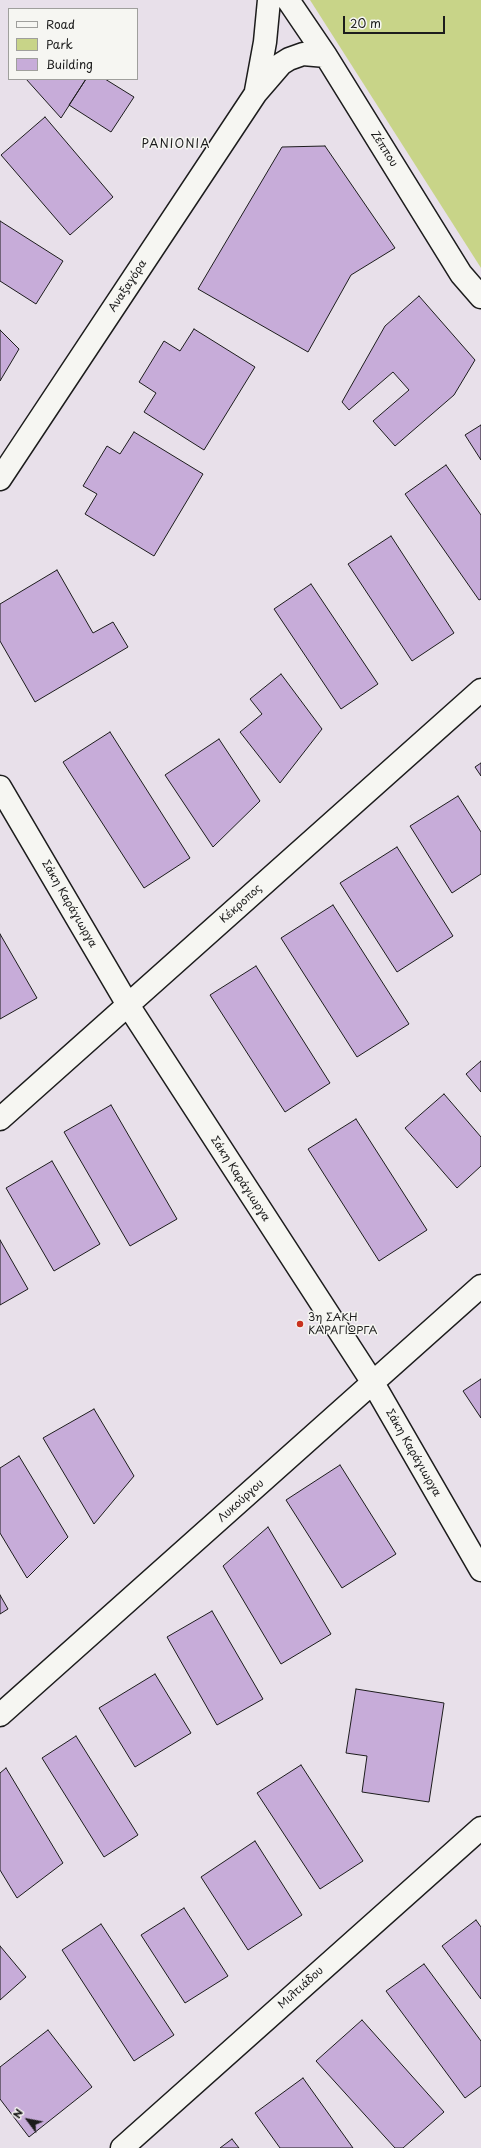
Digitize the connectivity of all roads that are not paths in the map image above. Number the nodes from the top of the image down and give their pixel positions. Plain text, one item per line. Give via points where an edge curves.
1 (269, 0) edge
2 (288, 0) edge
3 (326, 56) junction
4 (256, 93) junction
5 (481, 297) edge
6 (0, 479) edge
7 (481, 690) edge
8 (0, 787) edge
9 (128, 1005) junction
10 (0, 1119) edge
11 (481, 1286) edge
12 (373, 1383) junction
13 (481, 1570) edge
14 (0, 1715) edge
15 (481, 1828) edge
16 (122, 2148) edge

1 - 4 street, Αναξαγόρα
2 - 3 street, Ζέππου
3 - 4 street, Αναξαγόρα via 303,54 289,59 281,64
3 - 5 street, Ζέππου via 461,274
4 - 6 street, Αναξαγόρα
7 - 9 street, Κέκροπος
8 - 9 street, Σάκη Καράγιωργα
9 - 10 street, Κέκροπος
9 - 12 street, Σάκη Καράγιωργα
11 - 12 street, Λυκούργου
12 - 13 street, Σάκη Καράγιωργα
12 - 14 street, Λυκούργου
15 - 16 street, Μιλτιάδου

